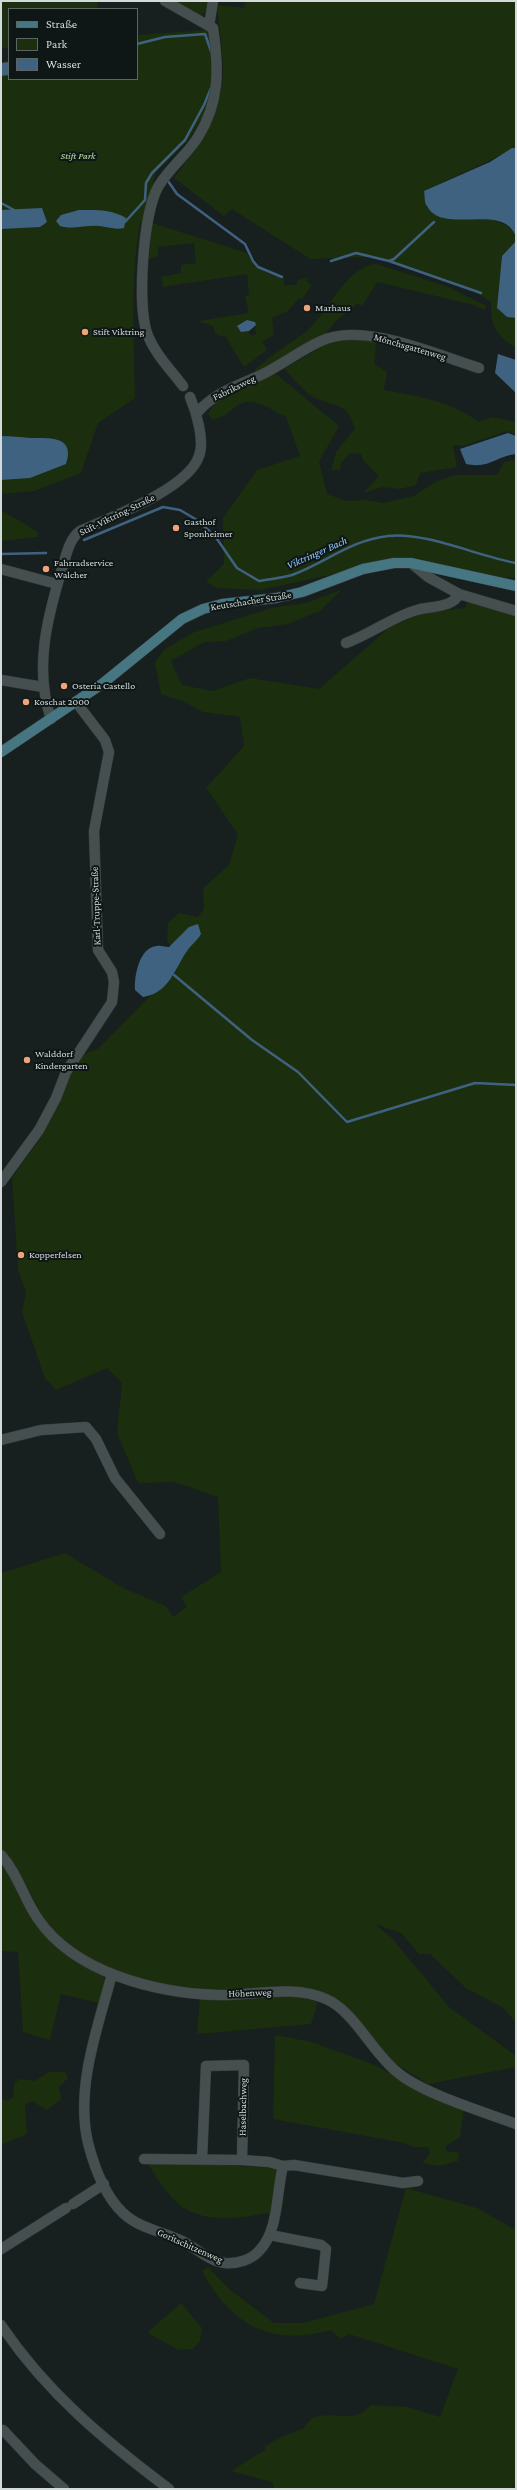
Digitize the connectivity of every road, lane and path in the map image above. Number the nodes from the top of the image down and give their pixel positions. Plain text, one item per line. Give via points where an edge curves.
1 (165, 1) edge
2 (213, 1) edge
3 (211, 27) junction
4 (275, 367) joint
5 (479, 368) dead end
6 (183, 386) dead end
7 (190, 397) dead end
8 (196, 412) junction
9 (411, 563) junction
10 (1, 569) edge
11 (57, 584) junction
12 (516, 586) edge
13 (459, 594) junction
14 (516, 611) edge
15 (346, 642) dead end
16 (1, 680) edge
17 (43, 688) junction
18 (76, 702) junction
19 (51, 719) junction
20 (1, 752) edge
21 (1, 1182) edge
22 (1, 1440) edge
23 (160, 1534) dead end
24 (1, 1855) edge
25 (112, 1974) junction
26 (516, 2124) edge
27 (144, 2159) dead end
28 (202, 2159) junction
29 (242, 2160) junction
30 (283, 2166) junction
31 (418, 2181) dead end
32 (104, 2184) junction
33 (270, 2235) junction
34 (1, 2249) edge
35 (300, 2283) dead end
36 (1, 2325) edge
37 (1, 2432) edge
38 (64, 2489) edge
39 (169, 2489) edge

1 - 3 street
2 - 3 street
3 - 6 street via 218,68 217,92 198,137 158,187 147,226 142,276 145,323 150,341
4 - 5 street, Mönchsgartenweg via 321,340 348,334 384,338
4 - 8 street, Fabriksweg via 219,393
7 - 8 street, Stift-Viktring-Straße
8 - 11 street, Stift-Viktring-Straße via 200,453 196,462 159,495 80,531 70,545
9 - 12 main road, Keutschacher Straße
9 - 13 street via 428,577
9 - 18 main road, Keutschacher Straße via 394,563 363,569 302,592 276,598 222,604 203,609 182,619
10 - 11 street
11 - 17 street, Stift-Viktring-Straße via 44,646
13 - 14 street
13 - 15 street via 457,600 450,604 414,611
16 - 17 street
17 - 19 street, Stift-Viktring-Straße
18 - 19 main road, Keutschacher Straße
18 - 21 street, Karl-Truppe-Straße via 105,740 109,752 94,831 98,950 112,972 114,991 108,1010 66,1072 39,1130
19 - 20 main road, Keutschacher Straße
22 - 23 street via 41,1430 86,1427 96,1439 115,1478
24 - 25 street, Höhenweg via 20,1882 37,1918 57,1942
25 - 26 street, Höhenweg via 160,1989 218,1995 291,1992 324,1998 342,2010 397,2072 424,2088
25 - 32 street, Goritschitzenweg via 85,2084 84,2102 88,2142
27 - 28 street
28 - 29 street
28 - 29 street, Haselbachweg via 206,2066 244,2065
29 - 30 street
30 - 31 street via 294,2165 403,2182
30 - 33 street, Goritschitzenweg via 277,2187
32 - 33 street, Goritschitzenweg via 113,2200 132,2221 183,2241 217,2261 236,2262 250,2257 258,2253
32 - 34 street
33 - 35 street via 320,2245 326,2249 322,2286
36 - 39 street via 65,2404 115,2449
37 - 38 street via 3,2430 35,2464

